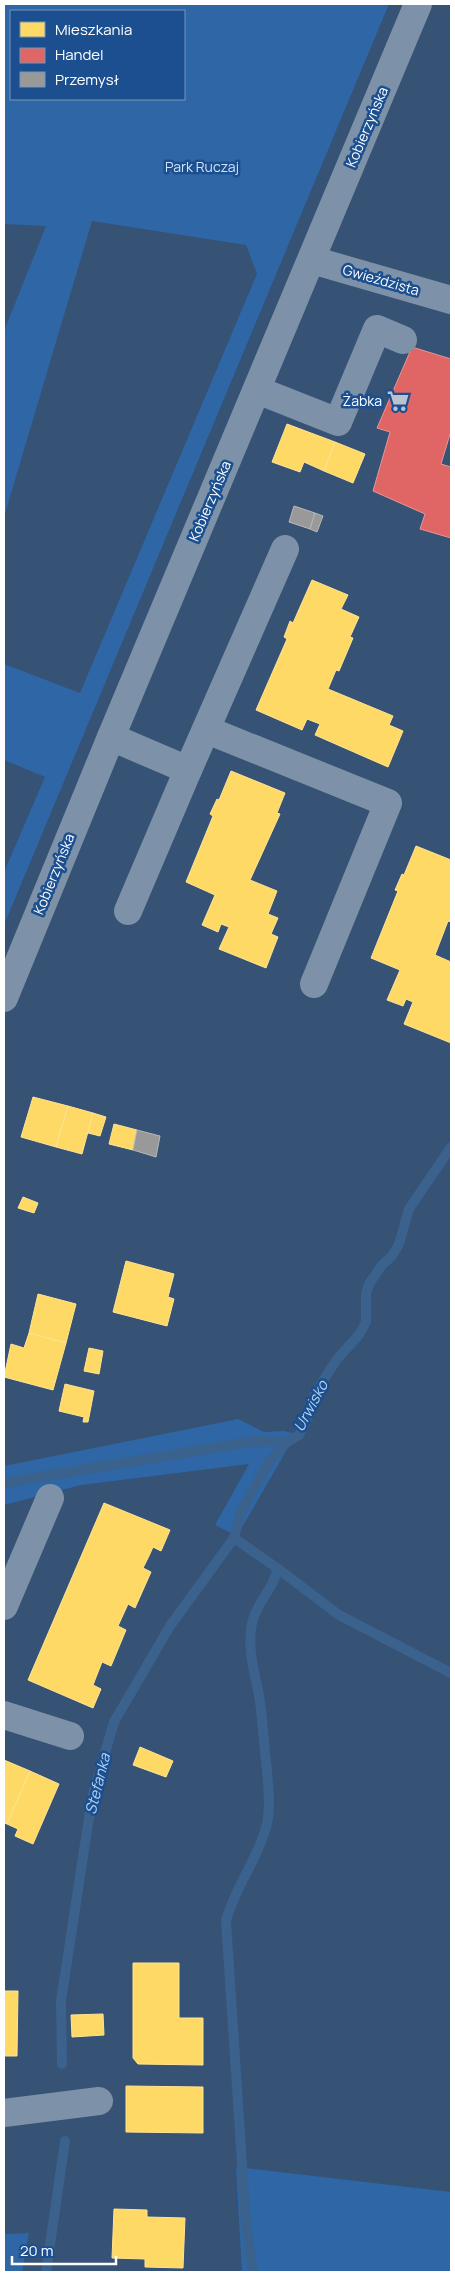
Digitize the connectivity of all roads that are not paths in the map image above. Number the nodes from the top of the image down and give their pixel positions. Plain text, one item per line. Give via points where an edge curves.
1 (418, 4) edge
2 (312, 260) junction
3 (451, 300) edge
4 (403, 340) dead end
5 (257, 390) junction
6 (285, 549) dead end
7 (207, 730) junction
8 (111, 737) junction
9 (188, 770) junction
10 (128, 911) dead end
11 (314, 984) dead end
12 (4, 998) edge
13 (50, 1498) dead end
14 (4, 1606) edge
15 (4, 1715) edge
16 (70, 1736) dead end
17 (99, 2101) dead end
18 (4, 2113) edge

1 - 2 street, Kobierzyńska
2 - 3 street, Gwieździsta
2 - 5 street, Kobierzyńska
4 - 5 street via 377,329 338,422
5 - 8 street, Kobierzyńska
6 - 7 street
7 - 9 street
7 - 11 street via 388,803
8 - 9 street
8 - 12 street, Kobierzyńska
9 - 10 street
13 - 14 street
15 - 16 street
17 - 18 street

